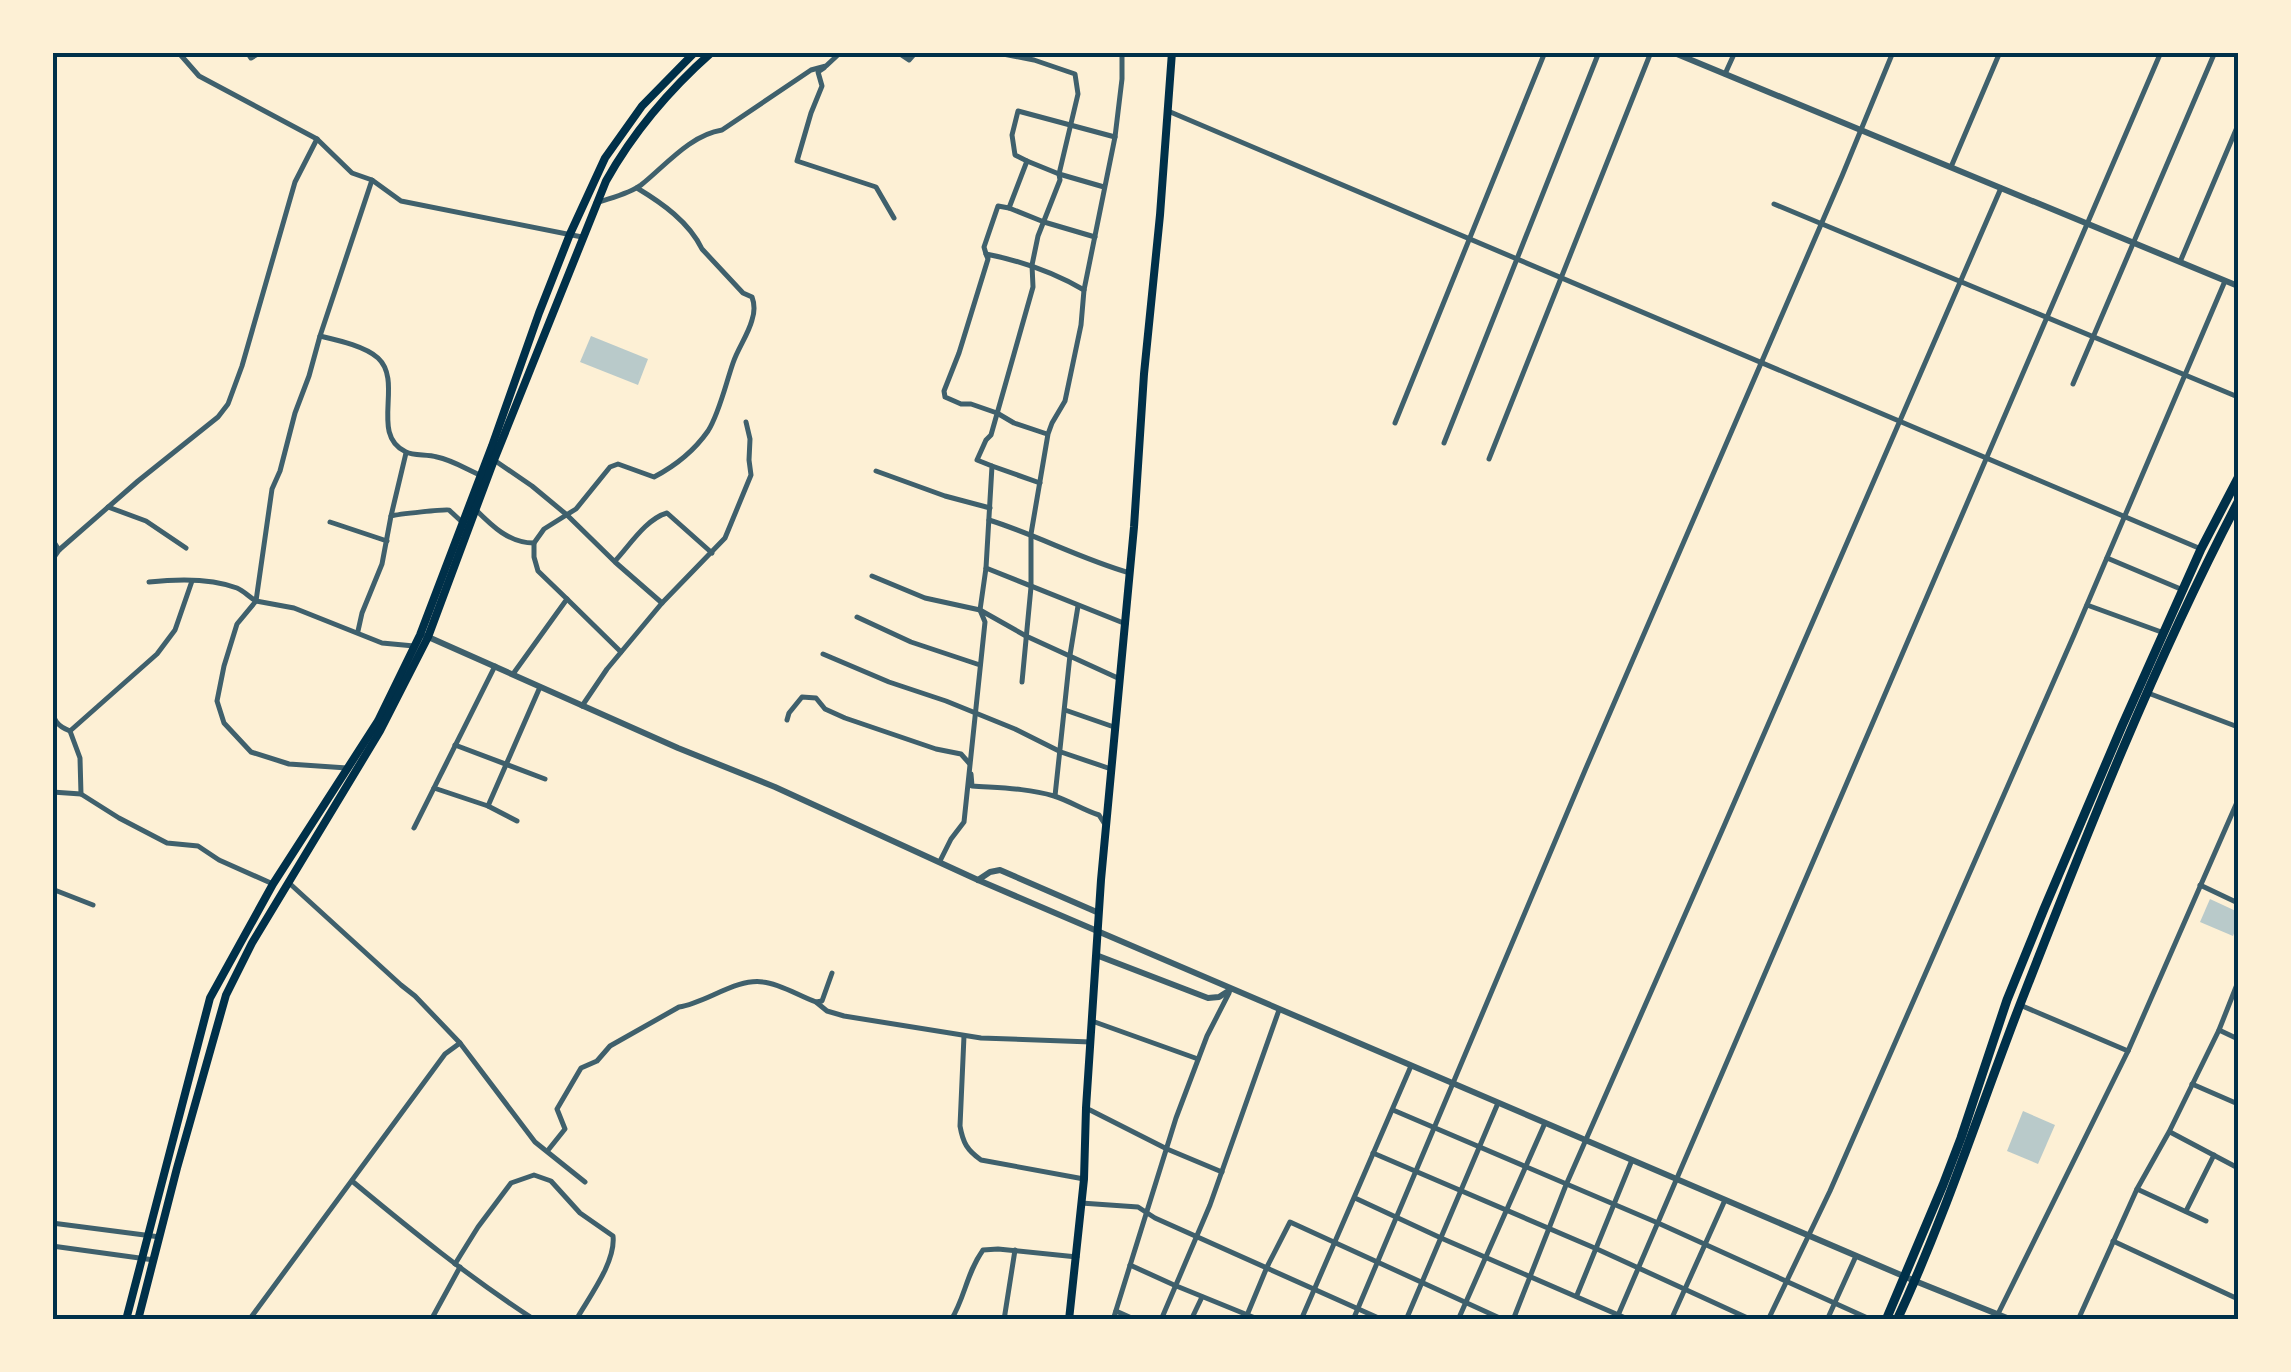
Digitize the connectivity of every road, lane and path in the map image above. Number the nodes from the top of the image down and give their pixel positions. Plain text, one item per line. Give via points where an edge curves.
1 (178, 52) edge
2 (247, 52) edge
3 (261, 52) edge
4 (695, 52) edge
5 (712, 52) edge
6 (841, 52) edge
7 (897, 52) edge
8 (920, 52) edge
9 (945, 52) edge
10 (992, 52) edge
11 (1122, 52) edge
12 (1172, 52) edge
13 (1546, 52) edge
14 (1599, 52) edge
15 (1651, 52) edge
16 (1672, 52) edge
17 (1735, 52) edge
18 (1893, 52) edge
19 (2000, 52) edge
20 (2161, 52) edge
21 (2215, 52) edge
22 (826, 66) junction
23 (1726, 74) junction
24 (1167, 111) junction
25 (1070, 124) junction
26 (2238, 125) edge
27 (1860, 130) junction
28 (1115, 137) junction
29 (317, 138) junction
30 (1028, 161) junction
31 (1951, 168) junction
32 (1058, 174) junction
33 (372, 180) junction
34 (637, 188) junction
35 (1104, 188) junction
36 (2000, 188) junction
37 (595, 204) junction
38 (1774, 204) dead end
39 (1009, 208) junction
40 (894, 218) dead end
41 (1044, 222) junction
42 (1821, 223) junction
43 (2088, 224) junction
44 (570, 234) junction
45 (582, 237) junction
46 (1095, 238) junction
47 (1470, 239) junction
48 (2134, 243) junction
49 (986, 254) junction
50 (1518, 260) junction
51 (2180, 262) junction
52 (1032, 265) junction
53 (1561, 278) junction
54 (1960, 281) junction
55 (2225, 281) junction
56 (2238, 286) edge
57 (1084, 290) junction
58 (2048, 318) junction
59 (320, 336) junction
60 (2094, 337) junction
61 (1761, 362) junction
62 (2185, 375) junction
63 (2073, 384) dead end
64 (2238, 398) edge
65 (997, 413) junction
66 (1900, 421) junction
67 (746, 422) dead end
68 (1396, 423) dead end
69 (1048, 434) junction
70 (1444, 443) dead end
71 (406, 453) junction
72 (1987, 458) junction
73 (1489, 459) dead end
74 (494, 460) junction
75 (992, 466) junction
76 (876, 471) dead end
77 (480, 475) junction
78 (2238, 478) edge
79 (1040, 483) junction
80 (2238, 502) edge
81 (108, 507) junction
82 (990, 508) junction
83 (476, 509) junction
84 (567, 514) junction
85 (391, 516) junction
86 (2125, 517) junction
87 (989, 520) junction
88 (330, 522) dead end
89 (462, 522) junction
90 (1031, 534) junction
91 (52, 539) edge
92 (387, 541) junction
93 (534, 543) junction
94 (186, 548) dead end
95 (2201, 549) junction
96 (60, 550) junction
97 (712, 553) junction
98 (2107, 558) junction
99 (52, 560) edge
100 (614, 562) junction
101 (986, 568) junction
102 (1130, 573) junction
103 (872, 576) dead end
104 (192, 581) junction
105 (149, 582) dead end
106 (1031, 588) junction
107 (2183, 590) junction
108 (567, 599) junction
109 (256, 600) junction
110 (662, 603) junction
111 (2087, 605) junction
112 (1078, 606) junction
113 (980, 610) junction
114 (856, 617) dead end
115 (1126, 624) junction
116 (358, 632) junction
117 (2164, 632) junction
118 (424, 636) junction
119 (1026, 636) junction
120 (414, 646) junction
121 (622, 652) junction
122 (823, 654) dead end
123 (1070, 655) junction
124 (980, 665) junction
125 (495, 666) junction
126 (513, 674) junction
127 (1120, 679) junction
128 (1022, 682) dead end
129 (540, 687) junction
130 (2143, 691) junction
131 (582, 706) junction
132 (52, 707) edge
133 (1065, 710) junction
134 (974, 713) junction
135 (53, 718) edge
136 (787, 720) dead end
137 (2238, 726) edge
138 (1115, 728) junction
139 (70, 731) junction
140 (456, 745) junction
141 (1061, 752) junction
142 (969, 760) junction
143 (507, 765) junction
144 (347, 768) junction
145 (1110, 768) junction
146 (545, 779) dead end
147 (434, 788) junction
148 (52, 792) edge
149 (82, 794) junction
150 (1056, 796) junction
151 (2238, 800) edge
152 (487, 806) junction
153 (516, 821) dead end
154 (1106, 826) junction
155 (414, 828) dead end
156 (940, 862) junction
157 (978, 880) junction
158 (288, 882) junction
159 (274, 884) junction
160 (2200, 885) junction
161 (52, 890) edge
162 (2238, 903) edge
163 (93, 905) dead end
164 (1098, 913) junction
165 (1096, 956) junction
166 (832, 973) dead end
167 (2238, 982) edge
168 (1231, 989) junction
169 (816, 1002) junction
170 (2020, 1005) junction
171 (1279, 1010) junction
172 (1092, 1021) junction
173 (2219, 1030) junction
174 (964, 1036) junction
175 (2238, 1039) edge
176 (1091, 1042) junction
177 (460, 1043) junction
178 (2128, 1051) junction
179 (1198, 1059) junction
180 (1411, 1066) junction
181 (1453, 1084) junction
182 (2192, 1084) junction
183 (1498, 1103) junction
184 (2238, 1104) edge
185 (1086, 1108) junction
186 (1393, 1110) junction
187 (1544, 1123) junction
188 (1434, 1128) junction
189 (2169, 1132) junction
190 (1587, 1141) junction
191 (1479, 1148) junction
192 (1167, 1149) junction
193 (548, 1150) junction
194 (1373, 1154) junction
195 (2214, 1155) junction
196 (1632, 1160) junction
197 (1526, 1168) junction
198 (2238, 1168) edge
199 (1222, 1172) junction
200 (1416, 1172) junction
201 (1084, 1179) junction
202 (1677, 1179) junction
203 (352, 1181) junction
204 (585, 1182) dead end
205 (1566, 1184) junction
206 (2138, 1189) junction
207 (1460, 1190) junction
208 (1355, 1198) junction
209 (1725, 1200) junction
210 (1082, 1203) junction
211 (1614, 1205) junction
212 (1146, 1210) junction
213 (2186, 1210) junction
214 (1506, 1211) junction
215 (1397, 1218) junction
216 (2206, 1220) dead end
217 (1658, 1223) junction
218 (52, 1224) edge
219 (1547, 1229) junction
220 (146, 1236) junction
221 (1196, 1236) junction
222 (1809, 1236) junction
223 (160, 1237) junction
224 (1441, 1238) junction
225 (2113, 1241) junction
226 (1334, 1242) junction
227 (1704, 1244) junction
228 (52, 1246) edge
229 (1597, 1248) junction
230 (1015, 1250) junction
231 (1484, 1256) junction
232 (1856, 1256) junction
233 (1077, 1257) junction
234 (141, 1258) junction
235 (154, 1260) junction
236 (1377, 1263) junction
237 (1130, 1264) junction
238 (457, 1265) junction
239 (1268, 1267) junction
240 (1638, 1267) junction
241 (1530, 1277) junction
242 (1910, 1279) junction
243 (1787, 1280) junction
244 (1421, 1283) junction
245 (1174, 1285) junction
246 (1684, 1288) junction
247 (1316, 1290) junction
248 (1577, 1295) junction
249 (1202, 1297) junction
250 (2238, 1300) edge
251 (1466, 1303) junction
252 (1834, 1303) junction
253 (1358, 1308) junction
254 (1116, 1311) junction
255 (1997, 1316) edge
256 (1246, 1317) edge
257 (1618, 1317) edge
258 (126, 1320) edge
259 (138, 1320) edge
260 (249, 1320) edge
261 (430, 1320) edge
262 (535, 1320) edge
263 (576, 1320) edge
264 (951, 1320) edge
265 (1004, 1320) edge
266 (1069, 1320) edge
267 (1113, 1320) edge
268 (1136, 1320) edge
269 (1161, 1320) edge
270 (1192, 1320) edge
271 (1260, 1320) edge
272 (1301, 1320) edge
273 (1353, 1320) edge
274 (1383, 1320) edge
275 (1406, 1320) edge
276 (1458, 1320) edge
277 (1504, 1320) edge
278 (1514, 1320) edge
279 (1630, 1320) edge
280 (1671, 1320) edge
281 (1752, 1320) edge
282 (1768, 1320) edge
283 (1827, 1320) edge
284 (1872, 1320) edge
285 (1886, 1320) edge
286 (1897, 1320) edge
287 (2012, 1320) edge
288 (2078, 1320) edge

1 - 29 street via 200,76
2 - 3 street via 251,58
4 - 44 main road via 612,146
5 - 37 main road via 644,122
6 - 22 street
7 - 8 street via 909,60
8 - 9 street
10 - 25 street via 1075,74
11 - 28 street
12 - 24 main road
13 - 47 street
14 - 50 street
15 - 53 street
16 - 23 street
17 - 23 street
18 - 27 street
19 - 31 street
20 - 43 street
21 - 48 street
22 - 34 street via 699,139
22 - 40 street via 818,72 822,86 798,161 876,187
23 - 27 street
24 - 47 street
24 - 102 main road
25 - 28 street
25 - 30 street via 1018,111 1012,143
25 - 32 street
26 - 51 street
27 - 31 street
27 - 42 street
28 - 35 street
29 - 33 street via 352,173
29 - 81 street via 294,182 228,404
30 - 32 street
30 - 39 street
31 - 36 street
32 - 35 street
32 - 41 street
33 - 44 street via 417,206
33 - 59 street
34 - 37 street
34 - 84 street via 667,206 752,297 754,316 710,427 695,447 654,478 610,467
35 - 46 street
36 - 43 street
36 - 54 street
37 - 45 main road
38 - 42 street
39 - 41 street
39 - 49 street via 998,206
41 - 46 street
41 - 52 street
42 - 54 street
42 - 61 street
43 - 48 street
43 - 58 street
44 - 45 street
44 - 77 main road
45 - 74 main road
46 - 57 street
47 - 50 street
47 - 68 street
48 - 51 street
48 - 60 street
49 - 52 street
49 - 65 street via 944,392
50 - 53 street
50 - 70 street
51 - 55 street
52 - 57 street
52 - 65 street via 1033,287
53 - 61 street
53 - 73 street
54 - 58 street
54 - 66 street
55 - 56 street
55 - 62 street
57 - 69 street via 1065,402
58 - 60 street
58 - 72 street
59 - 71 street via 380,359 387,376 387,423
59 - 109 street via 272,490
60 - 62 street
60 - 63 street
61 - 66 street
61 - 181 street
62 - 64 street
62 - 86 street
65 - 69 street
65 - 75 street via 977,460
66 - 72 street
66 - 190 street
67 - 97 street via 748,485
69 - 79 street
71 - 77 street via 443,458
71 - 85 street
72 - 86 street
72 - 202 street
74 - 83 main road
74 - 84 street
75 - 79 street
75 - 82 street
76 - 82 street
77 - 89 main road
78 - 95 highway
79 - 90 street
80 - 130 highway
81 - 94 street via 146,521
81 - 96 street
82 - 87 street
83 - 93 street via 504,536
83 - 118 main road
84 - 93 street
84 - 100 street
85 - 89 street via 437,508
85 - 92 street
86 - 95 street
86 - 98 street
87 - 90 street
87 - 101 street
88 - 92 street
89 - 118 main road
90 - 102 street
90 - 106 street
91 - 96 street
92 - 116 street
93 - 108 street via 538,571
95 - 107 highway
96 - 99 street
97 - 100 street via 662,513
97 - 110 street
98 - 107 street
98 - 111 street
100 - 110 street
101 - 106 street
101 - 113 street
102 - 115 main road
103 - 113 street via 925,598
104 - 105 street
104 - 109 street via 241,589
104 - 139 street via 157,654
106 - 112 street
106 - 119 street
107 - 117 highway
108 - 121 street
108 - 126 street
109 - 116 street
109 - 144 street via 236,624 224,666 217,700 224,723 251,752 289,764
110 - 121 street
111 - 117 street
111 - 222 street
112 - 115 street
112 - 123 street
113 - 119 street
113 - 124 street
114 - 124 street
115 - 127 main road
116 - 120 street
117 - 130 highway
118 - 120 main road
118 - 125 street
118 - 158 main road via 380,731
119 - 123 street
119 - 128 street
120 - 144 main road
121 - 131 street
122 - 134 street
123 - 127 street
123 - 133 street
124 - 134 street
125 - 126 street
125 - 140 street
126 - 129 street
127 - 138 main road
129 - 131 street
129 - 143 street
130 - 137 street
130 - 170 highway
130 - 242 highway via 2007,1000
131 - 156 street
132 - 135 street
133 - 138 street
133 - 141 street
134 - 141 street
134 - 142 street
135 - 139 street
136 - 142 street via 802,697 816,698 845,718
138 - 145 main road
139 - 149 street
140 - 143 street
140 - 147 street
141 - 145 street
141 - 150 street
142 - 150 street via 972,786
142 - 156 street via 964,822
143 - 146 street
143 - 152 street
144 - 159 main road
145 - 154 main road
147 - 152 street
147 - 155 street
148 - 149 street
149 - 159 street via 168,843 198,846
150 - 154 street via 1100,815
151 - 160 street
152 - 153 street
154 - 164 main road
156 - 157 street
157 - 164 street via 1000,870
157 - 168 street
158 - 177 street
158 - 223 main road via 226,995
159 - 220 main road via 207,1006
160 - 162 street
160 - 178 street
161 - 163 street
164 - 165 main road
165 - 168 street via 1208,998
165 - 172 main road
166 - 169 street
167 - 173 street
168 - 171 street
168 - 179 street
169 - 174 street via 844,1016
169 - 193 street via 753,982 679,1006 581,1068 557,1110 565,1129
170 - 178 street
170 - 242 highway
171 - 180 street
171 - 199 street
172 - 176 main road
172 - 179 street
173 - 175 street
173 - 182 street
174 - 176 street
174 - 201 street via 960,1126 968,1151 981,1160
176 - 185 main road
177 - 193 street
177 - 203 street
178 - 255 street
179 - 192 street
180 - 181 street
180 - 186 street
181 - 183 street
181 - 188 street
182 - 184 street
182 - 189 street
183 - 187 street
183 - 191 street
185 - 192 street
185 - 201 main road
186 - 188 street
186 - 194 street
187 - 190 street
187 - 197 street
188 - 191 street
188 - 200 street
189 - 195 street
189 - 206 street
190 - 196 street
190 - 205 street
191 - 197 street
191 - 207 street
192 - 199 street
192 - 212 street
193 - 204 street
194 - 200 street
194 - 208 street
195 - 198 street
195 - 213 street
196 - 202 street
196 - 211 street
197 - 205 street
197 - 214 street
199 - 221 street
200 - 207 street
200 - 215 street
201 - 210 main road
202 - 209 street
202 - 217 street
203 - 238 street
203 - 260 street
205 - 211 street
205 - 219 street
206 - 213 street
206 - 225 street
207 - 214 street
207 - 224 street
208 - 215 street
208 - 226 street
209 - 222 street
209 - 227 street
210 - 212 street
210 - 233 main road
211 - 217 street
211 - 229 street
212 - 221 street
212 - 237 street
213 - 216 street
214 - 219 street
214 - 231 street
215 - 224 street
215 - 236 street
217 - 227 street
217 - 240 street
218 - 220 street
219 - 229 street
219 - 241 street
220 - 223 street
220 - 234 main road
221 - 239 street
221 - 245 street
222 - 232 street
222 - 243 street
223 - 235 main road
224 - 231 street
224 - 244 street
225 - 250 street
225 - 288 street
226 - 236 street
226 - 239 street via 1290,1222
226 - 247 street
227 - 243 street
227 - 246 street
228 - 234 street
229 - 240 street
229 - 248 street
230 - 233 street
230 - 264 street via 983,1250
230 - 265 street
231 - 241 street
231 - 251 street
232 - 242 street
232 - 252 street
233 - 266 main road
234 - 235 street
234 - 258 main road
235 - 259 main road
236 - 244 street
236 - 253 street
237 - 245 street
237 - 254 street
238 - 261 street
238 - 262 street
238 - 263 street via 511,1183 534,1175 550,1181 613,1236 609,1261
239 - 247 street
239 - 256 street
240 - 246 street
240 - 257 street
241 - 248 street
241 - 278 street
242 - 255 street
242 - 285 highway
242 - 286 highway
243 - 252 street
243 - 282 street
244 - 251 street
244 - 275 street
245 - 249 street
245 - 269 street
246 - 280 street
246 - 281 street
247 - 253 street
247 - 272 street
248 - 257 street
249 - 256 street
249 - 270 street
251 - 276 street
251 - 277 street
252 - 283 street
252 - 284 street
253 - 273 street
253 - 274 street
254 - 267 street
254 - 268 street
255 - 287 street
256 - 271 street
257 - 279 street

